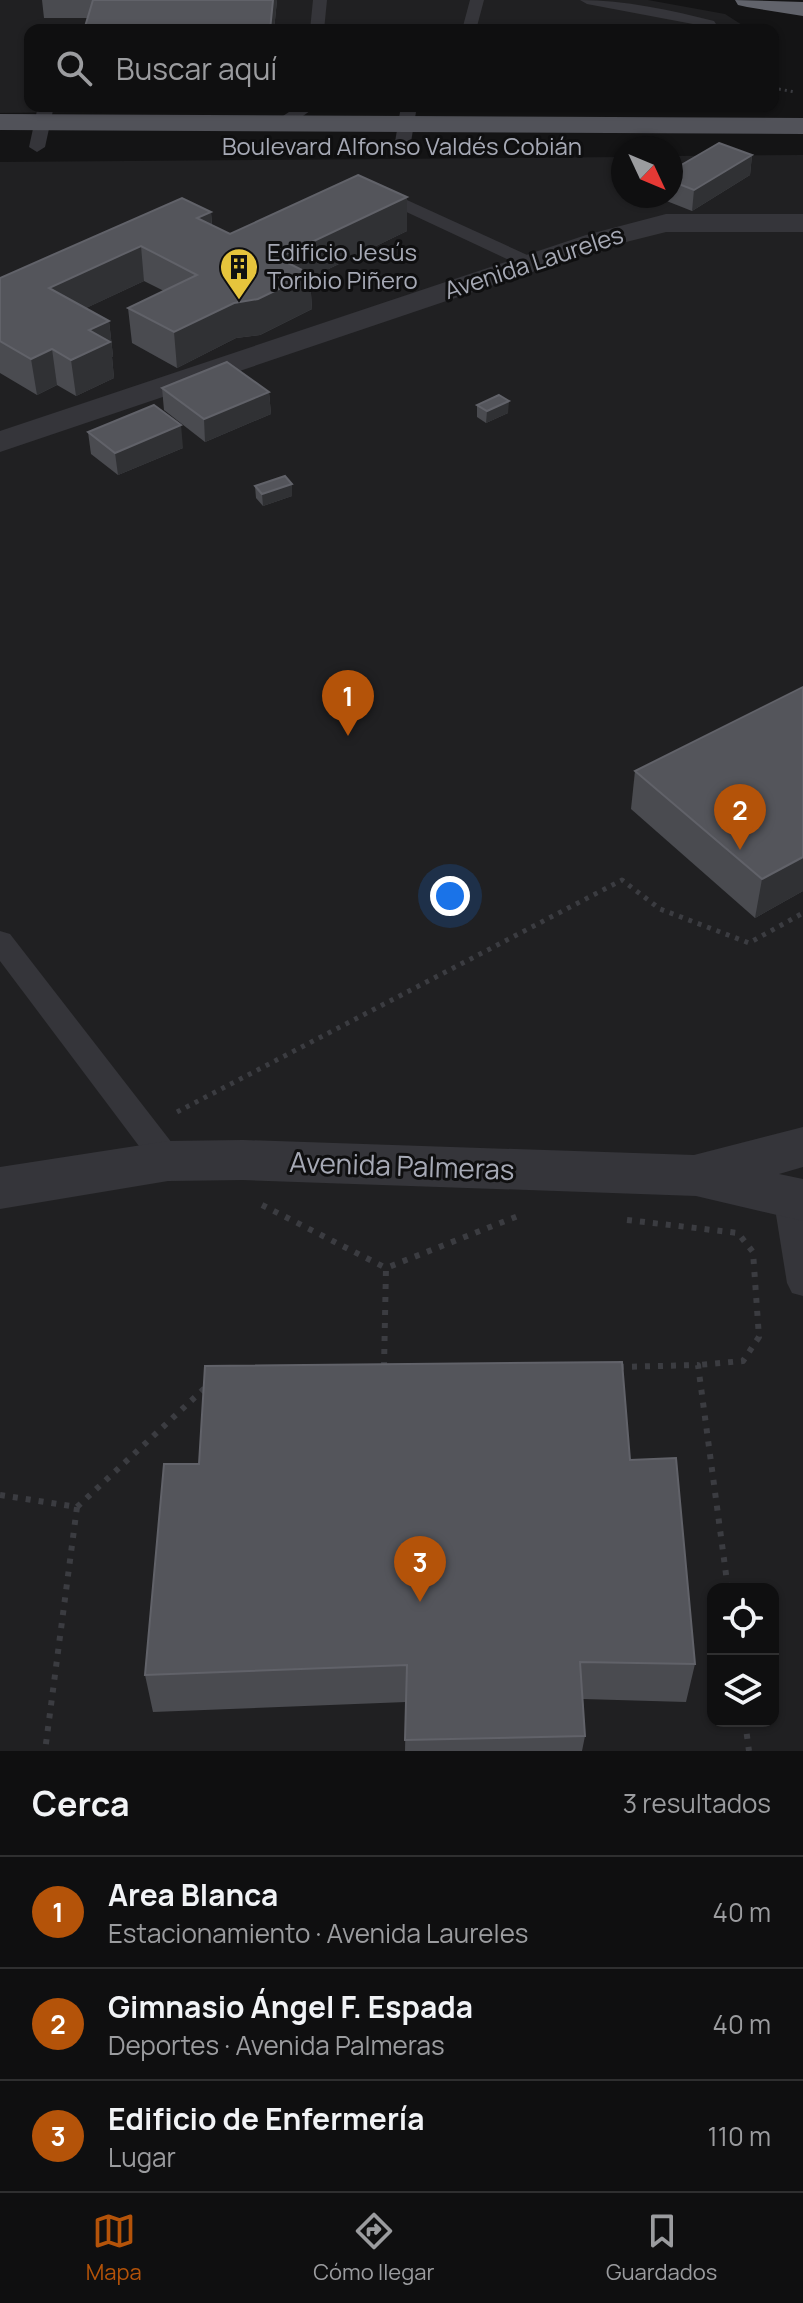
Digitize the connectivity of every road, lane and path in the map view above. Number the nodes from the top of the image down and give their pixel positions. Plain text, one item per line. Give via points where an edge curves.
1 (320, 0) edge
2 (477, 0) edge
3 (587, 0) edge
4 (747, 0) edge
5 (803, 9) edge
6 (318, 24) edge
7 (471, 24) edge
8 (709, 24) edge
9 (779, 89) edge
10 (802, 94) edge
11 (300, 112) edge
12 (0, 122) edge
13 (42, 125) edge
14 (280, 125) junction
15 (803, 126) edge
16 (405, 127) edge
17 (803, 146) edge
18 (0, 147) edge
19 (362, 184) edge
20 (803, 223) edge
21 (530, 263) junction
22 (0, 442) edge
23 (803, 913) edge
24 (0, 941) edge
25 (137, 1121) junction
26 (803, 1147) edge
27 (168, 1161) junction
28 (694, 1176) junction
29 (0, 1188) edge
30 (796, 1198) edge
31 (260, 1204) dead end
32 (535, 1210) dead end
33 (613, 1218) dead end
34 (386, 1268) junction
35 (803, 1283) edge
36 (698, 1365) junction
37 (604, 1367) edge
38 (369, 1373) edge
39 (217, 1377) edge
40 (0, 1495) edge
41 (77, 1507) junction
42 (727, 1583) edge
43 (746, 1727) edge
44 (45, 1751) edge
45 (749, 1751) edge

1 - 6 lane
2 - 7 lane
3 - 8 lane
4 - 5 highway
9 - 10 path
11 - 14 lane
12 - 13 main road, Boulevard Alfonso Valdés Cobián
13 - 14 main road, Boulevard Alfonso Valdés Cobián
13 - 16 main road, Boulevard Alfonso Valdés Cobián
13 - 18 main road, Boulevard Alfonso Valdés Cobián
14 - 16 main road, Boulevard Alfonso Valdés Cobián
15 - 16 main road, Boulevard Alfonso Valdés Cobián
16 - 17 main road, Boulevard Alfonso Valdés Cobián
19 - 21 lane
20 - 21 street, Avenida Laureles via 666,223
21 - 22 street, Avenida Laureles
23 - 25 path via 749,943 660,909 622,880 180,1111
24 - 25 lane
25 - 27 lane
26 - 28 street, Avenida Palmeras
27 - 28 street, Avenida Palmeras
27 - 29 street, Avenida Palmeras
28 - 30 street
30 - 35 lane
31 - 34 path
32 - 34 path
33 - 36 path via 738,1233 753,1252 759,1337 743,1361
34 - 38 path via 384,1372
36 - 37 path
36 - 42 path
39 - 41 path
40 - 41 path
41 - 44 path
43 - 45 path

